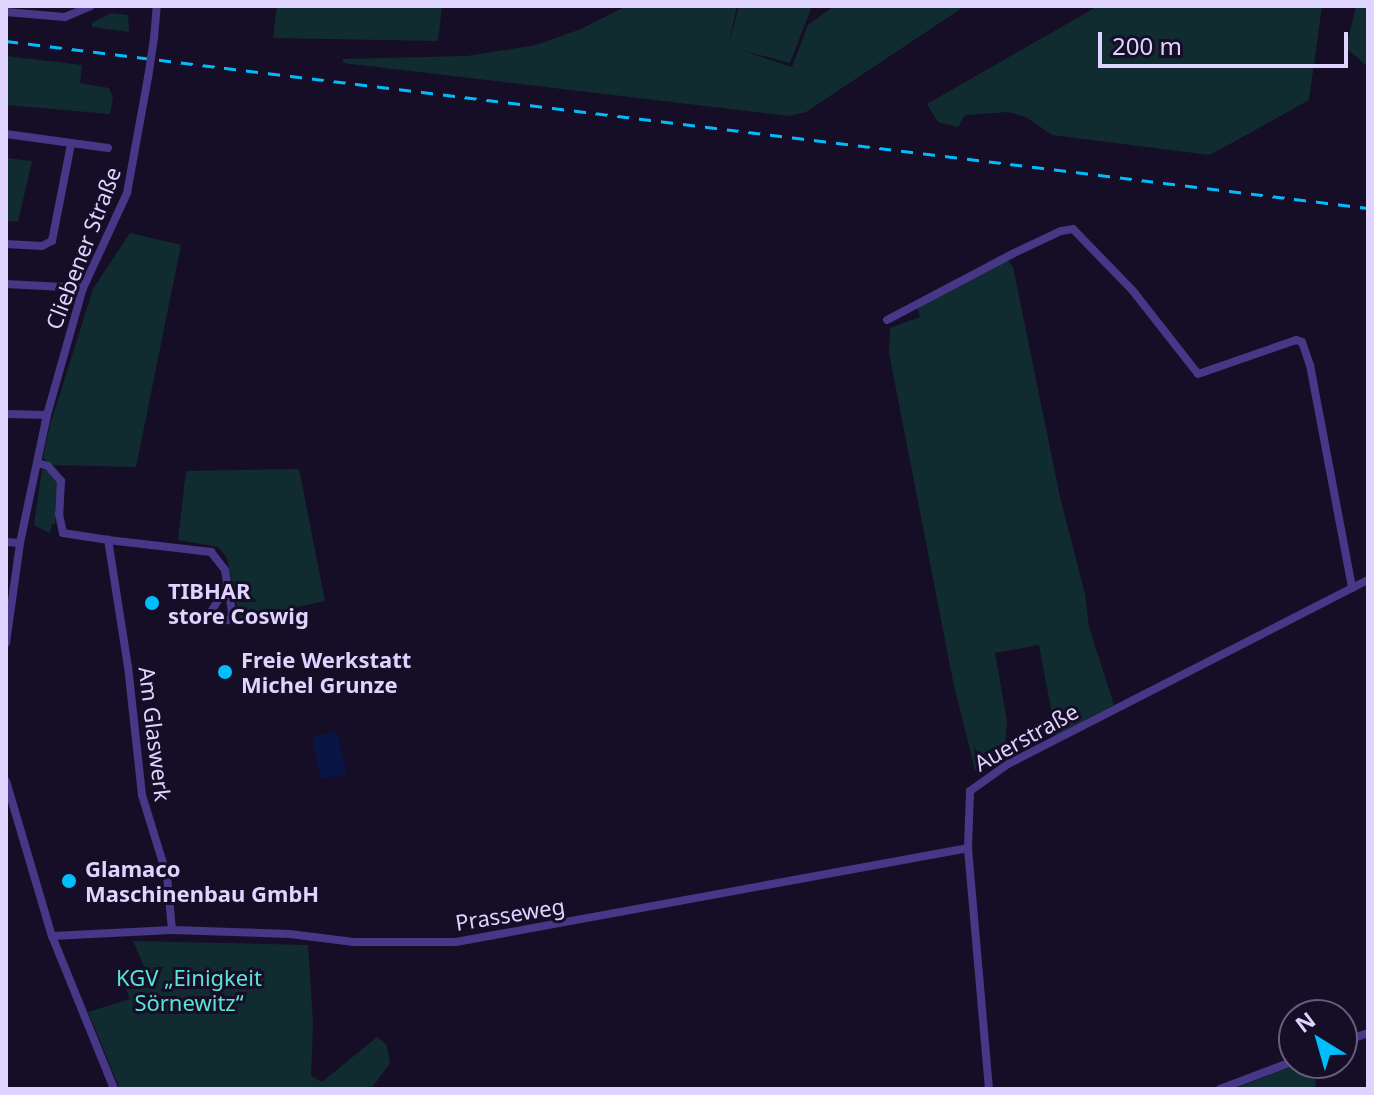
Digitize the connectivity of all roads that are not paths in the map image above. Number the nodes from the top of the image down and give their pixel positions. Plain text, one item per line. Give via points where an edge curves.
1 (91, 6) edge
2 (157, 6) edge
3 (6, 12) edge
4 (6, 134) edge
5 (71, 144) junction
6 (108, 148) dead end
7 (6, 244) edge
8 (6, 284) edge
9 (83, 288) junction
10 (887, 320) dead end
11 (6, 414) edge
12 (47, 415) junction
13 (37, 463) junction
14 (108, 540) junction
15 (6, 542) edge
16 (20, 543) junction
17 (1368, 580) edge
18 (227, 585) dead end
19 (1352, 588) junction
20 (6, 643) edge
21 (6, 781) edge
22 (968, 848) junction
23 (172, 930) junction
24 (52, 936) junction
25 (1278, 1067) edge
26 (114, 1089) edge
27 (989, 1089) edge
28 (1220, 1089) edge

1 - 3 street via 65,17
2 - 9 street, Cliebener Straße, bridge via 127,193
4 - 5 street
5 - 6 street
5 - 7 street via 52,241 42,246
8 - 9 street
9 - 12 street, Cliebener Straße
10 - 19 street via 1004,257 1073,229 1133,291 1198,374 1302,342
11 - 12 street
12 - 13 street, Cliebener Straße
13 - 14 street via 61,481 63,533
13 - 16 street, Cliebener Straße
14 - 18 street via 204,550 220,561
14 - 23 street, Am Glaswerk via 142,795 167,876
15 - 16 street
16 - 20 street, Cliebener Straße
17 - 19 street, Auerstraße
19 - 22 street, Auerstraße via 1008,764 970,791
21 - 24 street
22 - 23 street, Prasseweg via 456,942 353,942
22 - 27 street, Auerstraße
23 - 24 street, Prasseweg
24 - 26 street
25 - 28 street

